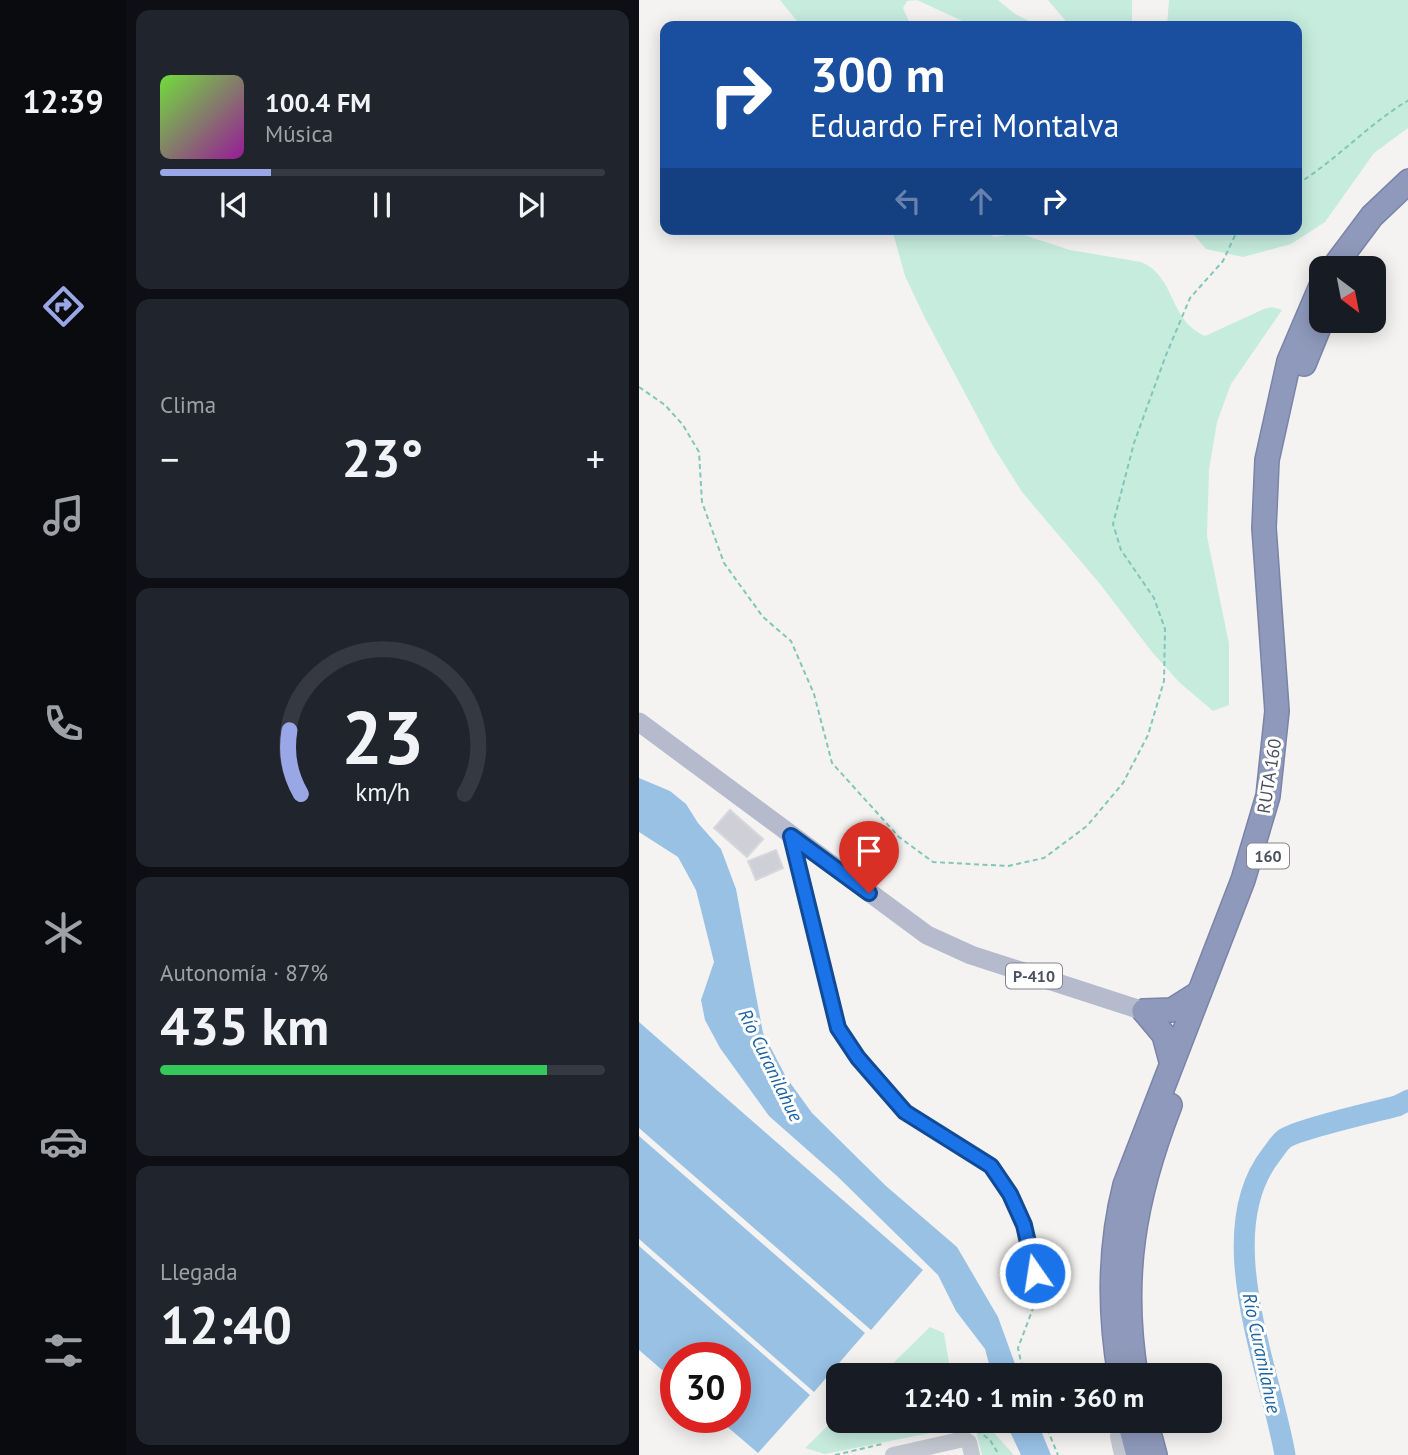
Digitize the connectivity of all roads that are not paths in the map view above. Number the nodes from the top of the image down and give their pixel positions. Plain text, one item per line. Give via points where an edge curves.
1 (1408, 181) edge
2 (1408, 201) edge
3 (1342, 256) edge
4 (1361, 256) edge
5 (1309, 314) edge
6 (1317, 333) edge
7 (639, 723) edge
8 (791, 836) junction
9 (1199, 993) junction
10 (1144, 1010) junction
11 (1171, 1060) junction
12 (1038, 1288) road end
13 (1119, 1363) edge
14 (1136, 1363) edge
15 (1119, 1433) edge
16 (1136, 1433) edge
17 (1142, 1433) edge
18 (971, 1449) edge
19 (893, 1455) edge
20 (1122, 1455) edge
21 (1138, 1455) edge
22 (1155, 1455) edge

1 - 3 highway via 1372,216
2 - 4 highway
5 - 9 highway, RUTA 160 / 160 via 1289,361 1267,460 1264,528 1277,711 1272,777 1250,860
6 - 14 highway, RUTA 160 / 160 via 1299,378 1281,471 1280,540 1291,710 1285,794 1268,857 1162,1126 1138,1201 1128,1283
7 - 8 main road, P-410
8 - 10 main road, P-410 via 927,935 971,955
8 - 12 street via 838,1028 905,1112 991,1166 1024,1225
9 - 10 highway via 1172,1010
9 - 11 highway, RUTA 160 / 160
10 - 11 highway via 1164,1035
11 - 13 highway, RUTA 160 / 160 via 1130,1166 1116,1229 1111,1282
15 - 20 street
16 - 21 highway
17 - 22 highway
18 - 19 street via 964,1438

